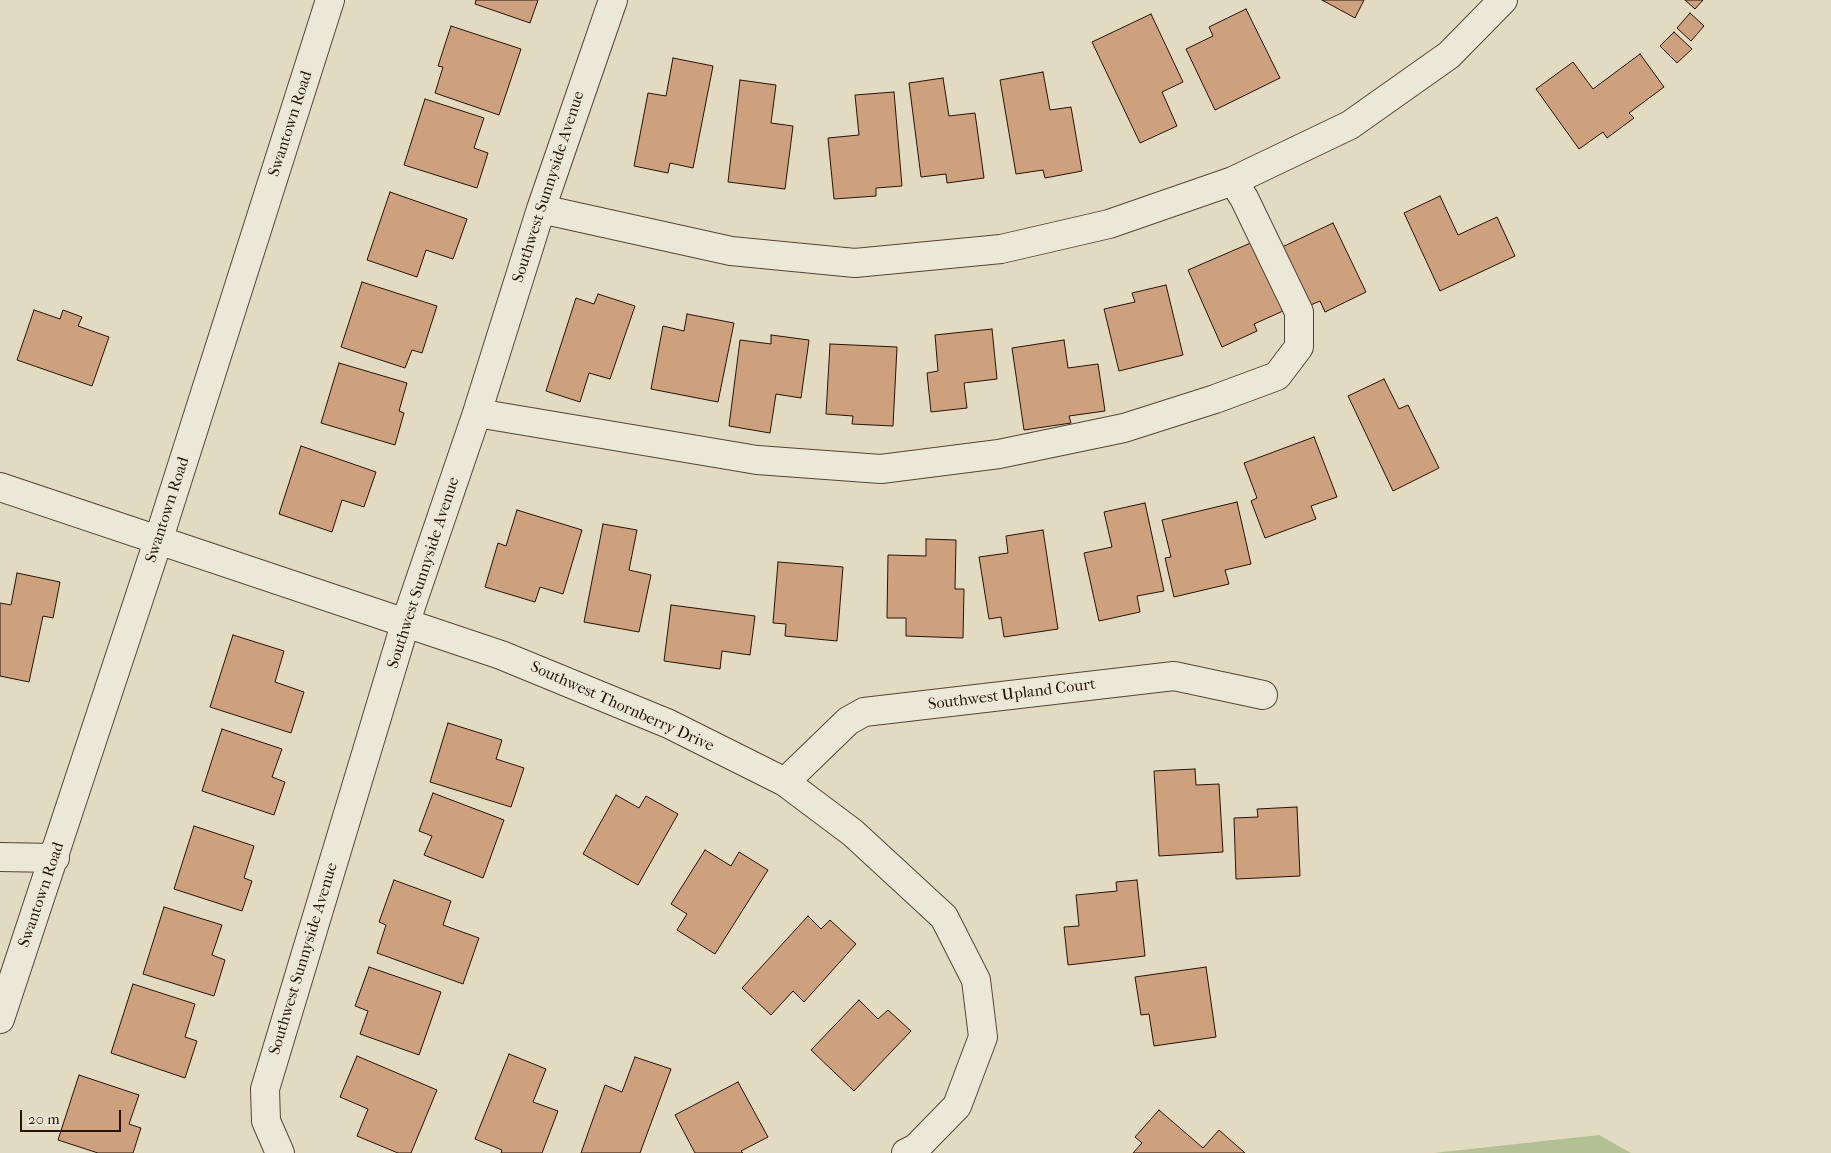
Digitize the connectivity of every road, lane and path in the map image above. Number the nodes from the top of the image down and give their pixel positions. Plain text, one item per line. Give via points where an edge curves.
1 (330, 0) edge
2 (613, 0) edge
3 (1503, 0) edge
4 (1233, 181) junction
5 (541, 209) junction
6 (477, 413) junction
7 (0, 486) edge
8 (159, 538) junction
9 (406, 621) junction
10 (1263, 695) dead end
11 (785, 782) junction
12 (0, 857) edge
13 (55, 858) junction
14 (0, 1019) edge
15 (279, 1151) edge
16 (906, 1153) edge

1 - 8 street, Swantown Road
2 - 5 street, Southwest Sunnyside Avenue
3 - 4 street via 1449,55 1350,125
4 - 5 street via 1109,224 1002,249 855,263 731,251
4 - 6 street via 1299,312 1299,347 1277,376 1124,428 999,454 881,469 757,460
5 - 6 street, Southwest Sunnyside Avenue
6 - 9 street, Southwest Sunnyside Avenue
7 - 8 street, Southwest Thornberry Drive
8 - 9 street, Southwest Thornberry Drive
8 - 13 street, Swantown Road
9 - 11 street, Southwest Thornberry Drive via 501,655 669,724
9 - 15 street, Southwest Sunnyside Avenue via 265,1089 266,1121
10 - 11 street, Southwest Upland Court via 1174,676 864,712 848,721
11 - 16 street, Southwest Thornberry Drive via 853,833 944,917 976,980 983,1037 957,1106 916,1148
12 - 13 street
13 - 14 street, Swantown Road

